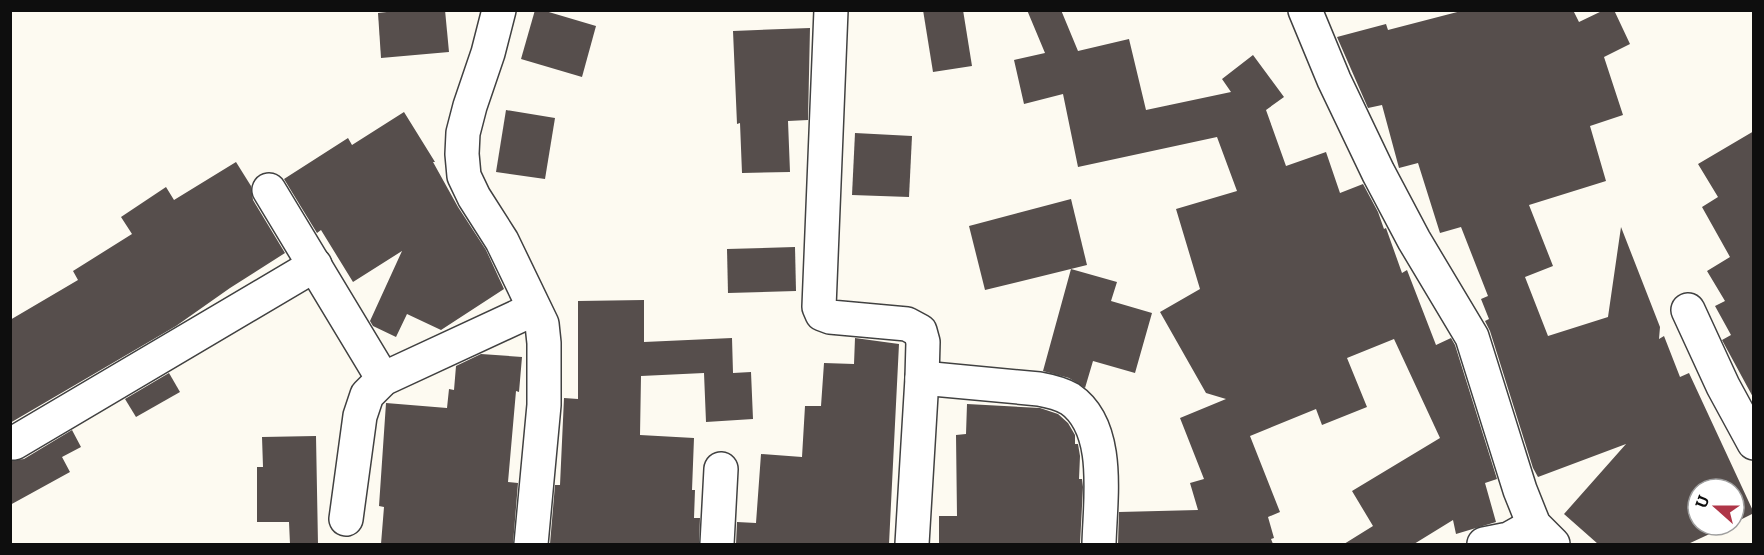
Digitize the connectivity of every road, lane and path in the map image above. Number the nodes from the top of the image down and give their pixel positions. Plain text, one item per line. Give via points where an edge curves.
1 (499, 10) edge
2 (831, 10) edge
3 (1305, 10) edge
4 (269, 190) dead end
5 (315, 265) junction
6 (534, 309) junction
7 (1688, 310) dead end
8 (922, 378) junction
9 (383, 379) junction
10 (14, 443) dead end
11 (1754, 443) edge
12 (721, 468) dead end
13 (346, 519) dead end
14 (1544, 535) edge
15 (531, 544) edge
16 (717, 544) edge
17 (912, 544) edge
18 (1099, 544) edge
19 (1484, 544) edge

1 - 6 street via 463,133 464,176
2 - 8 street via 819,308 830,317 915,327 923,342
3 - 14 street via 1378,172 1472,337 1520,490
4 - 5 street
5 - 9 street
5 - 10 street
6 - 9 street
6 - 15 street via 542,324 544,395
7 - 11 street
8 - 17 street
8 - 18 street via 1039,389 1070,400 1089,419 1096,436 1100,456
9 - 13 street via 367,395 360,416
12 - 16 street
14 - 19 street

